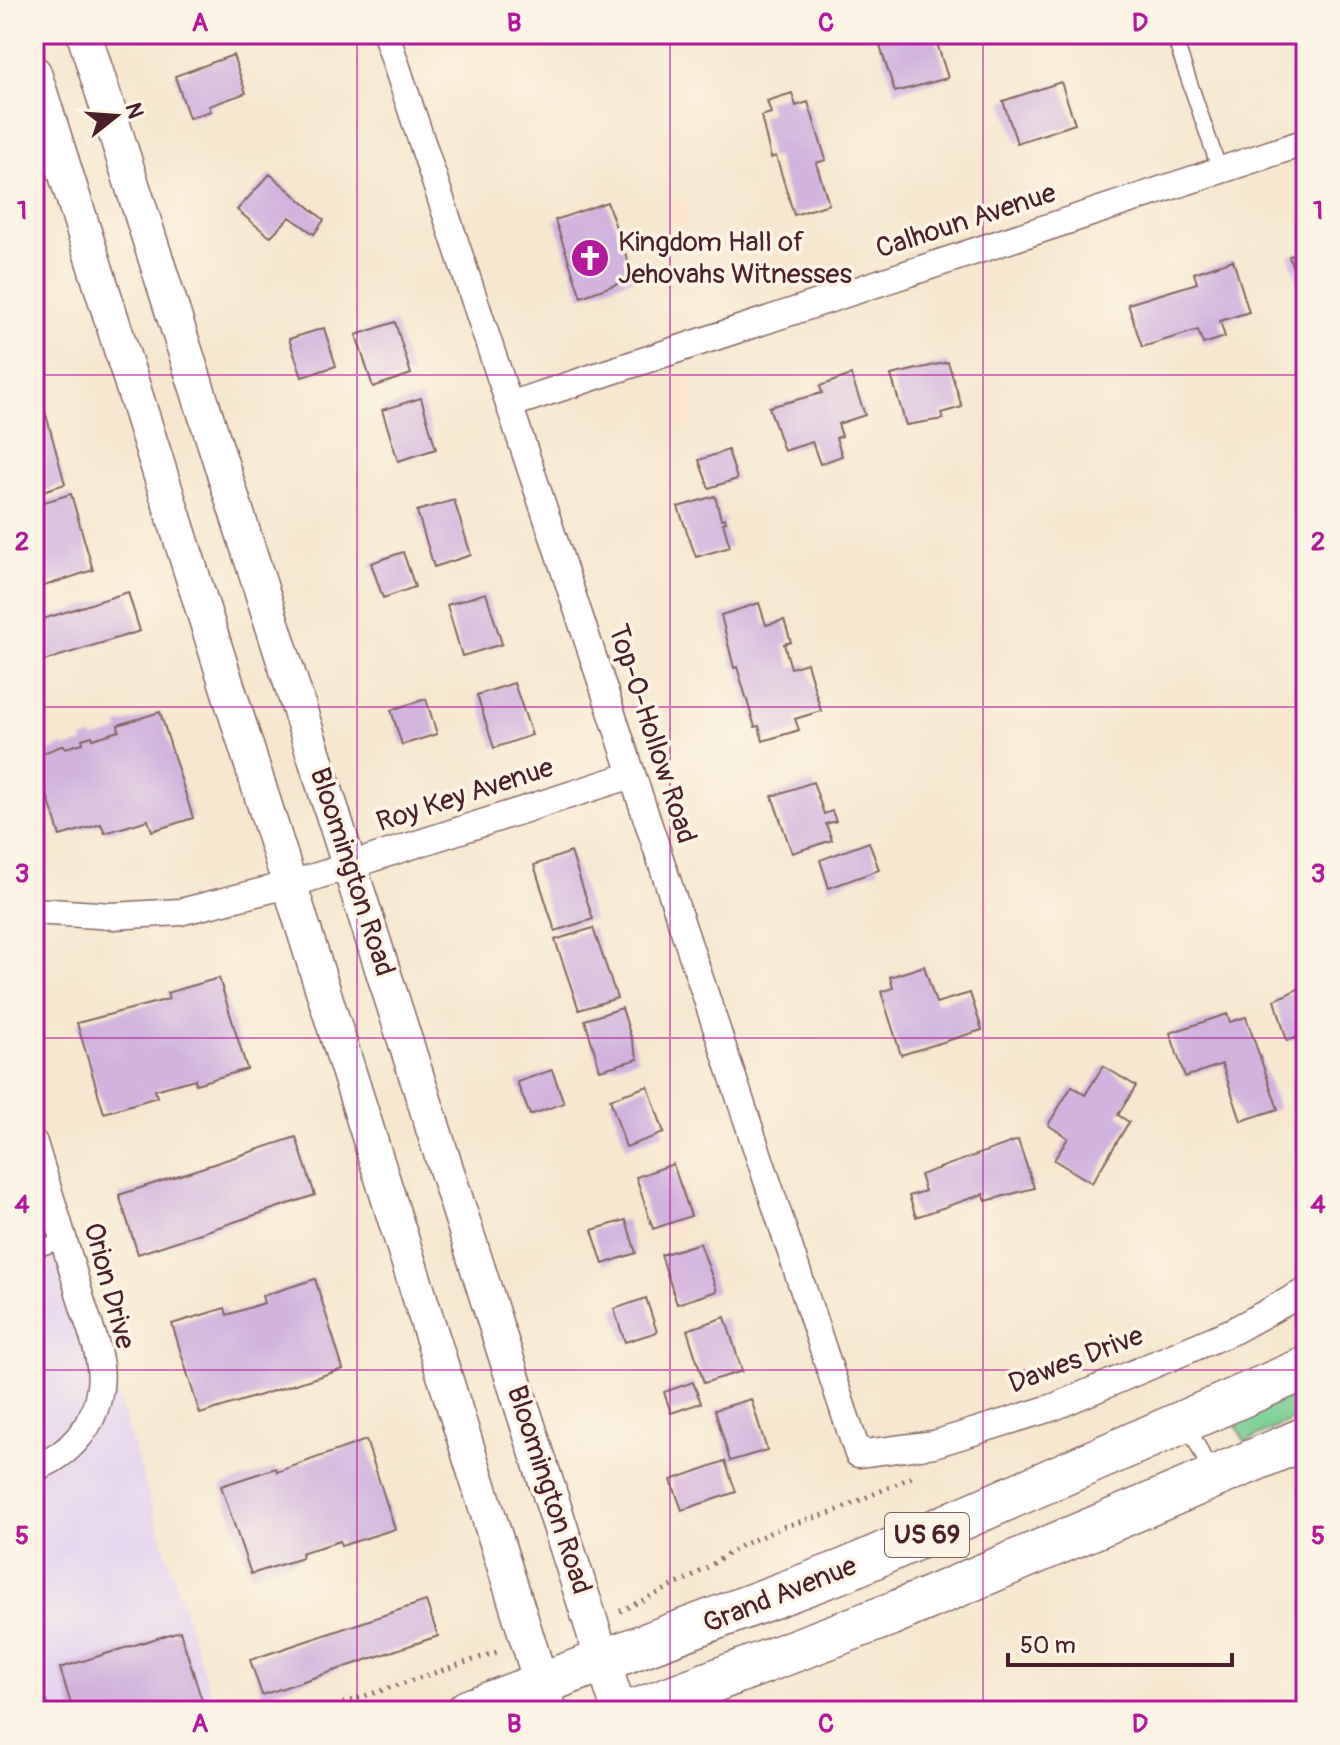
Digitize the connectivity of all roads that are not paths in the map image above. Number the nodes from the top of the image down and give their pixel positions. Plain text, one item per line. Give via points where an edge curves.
1 (84, 34) edge
2 (386, 34) edge
3 (1173, 34) edge
4 (34, 73) edge
5 (1306, 142) edge
6 (1220, 171) junction
7 (509, 405) junction
8 (632, 775) junction
9 (350, 866) junction
10 (292, 884) junction
11 (34, 911) edge
12 (34, 1143) edge
13 (64, 1241) junction
14 (34, 1250) edge
15 (1306, 1291) edge
16 (1306, 1368) edge
17 (1186, 1421) junction
18 (1306, 1438) edge
19 (858, 1454) joint
20 (34, 1468) edge
21 (1213, 1476) junction
22 (604, 1661) junction
23 (34, 1687) edge
24 (546, 1698) edge
25 (42, 1711) edge
26 (468, 1711) edge
27 (619, 1711) edge
28 (634, 1711) edge

1 - 9 street, Bloomington Road
2 - 7 street, Top-O-Hollow Road
3 - 6 lane
4 - 10 street
5 - 6 street, Calhoun Avenue
6 - 7 street, Calhoun Avenue
7 - 8 street, Top-O-Hollow Road
8 - 9 street, Roy Key Avenue
8 - 19 street, Top-O-Hollow Road
9 - 10 street, Roy Key Avenue
9 - 22 street, Bloomington Road
10 - 11 street, Roy Key Avenue via 180,912 113,916
10 - 24 street
12 - 13 street, Orion Drive
13 - 14 lane
13 - 20 street, Orion Drive via 96,1348 101,1385 93,1417 74,1444
15 - 19 street, Dawes Drive via 1235,1330 1054,1407 934,1444
16 - 17 main road, Grand Avenue / US 69
17 - 21 lane
17 - 22 main road, Grand Avenue / US 69 via 845,1570
18 - 21 main road, Grand Avenue / US 69
21 - 28 main road, Grand Avenue / US 69 via 889,1615
22 - 24 main road, Grand Avenue / US 69
22 - 27 street, Bloomington Road
23 - 25 lane
24 - 26 main road, Grand Avenue / US 69

